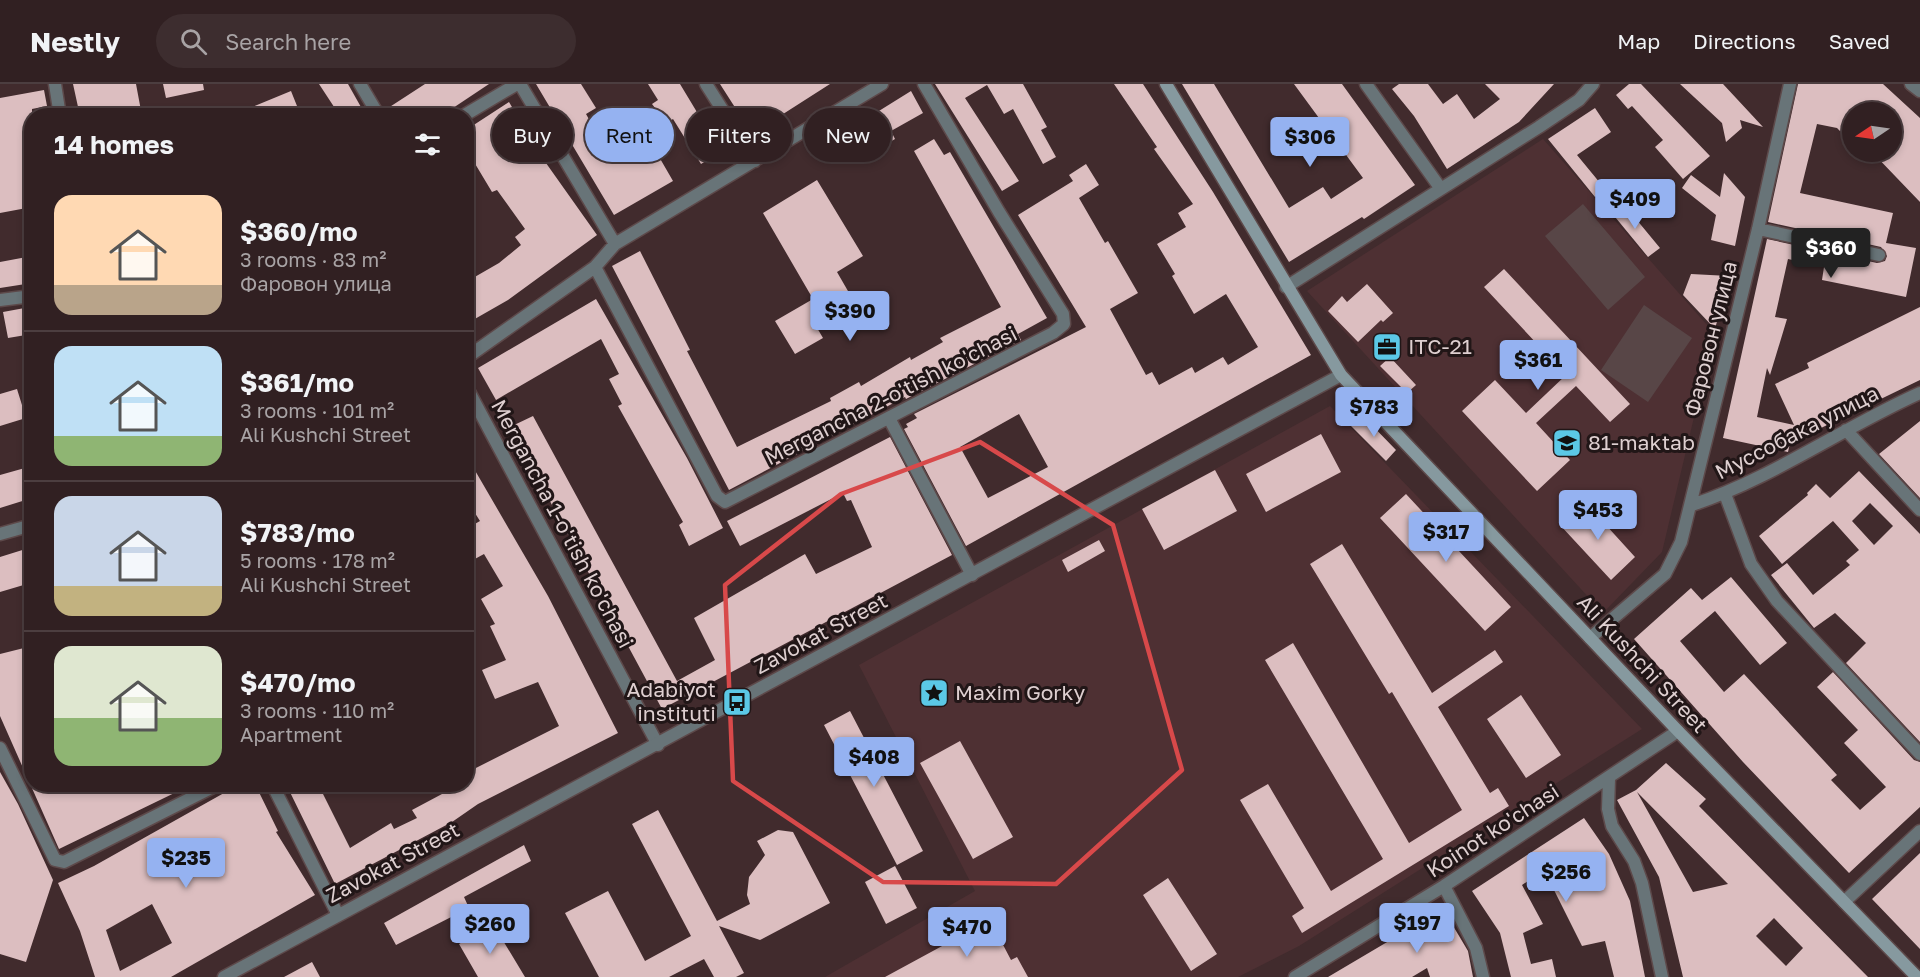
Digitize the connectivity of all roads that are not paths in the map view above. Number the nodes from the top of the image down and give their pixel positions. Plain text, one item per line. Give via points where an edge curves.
1 (55, 84) edge
2 (360, 84) edge
3 (518, 84) edge
4 (706, 84) edge
5 (882, 84) edge
6 (924, 84) edge
7 (1166, 84) edge
8 (1366, 84) edge
9 (1593, 84) edge
10 (1790, 84) edge
11 (1911, 84) edge
12 (1920, 92) edge
13 (59, 108) edge
14 (374, 108) edge
15 (721, 108) edge
16 (474, 110) edge
17 (792, 139) edge
18 (753, 162) edge
19 (1441, 189) junction
20 (1758, 229) junction
21 (615, 244) junction
22 (1879, 255) dead end
23 (595, 267) junction
24 (1287, 286) junction
25 (24, 297) edge
26 (0, 300) edge
27 (474, 351) edge
28 (1341, 375) junction
29 (1920, 393) edge
30 (474, 401) edge
31 (890, 420) junction
32 (1846, 430) junction
33 (1725, 494) junction
34 (1692, 505) junction
35 (1920, 510) edge
36 (24, 527) edge
37 (0, 534) edge
38 (972, 575) junction
39 (1590, 638) junction
40 (1678, 731) junction
41 (657, 745) junction
42 (0, 748) edge
43 (1920, 754) edge
44 (1609, 779) junction
45 (203, 792) edge
46 (276, 792) edge
47 (1920, 831) edge
48 (1444, 886) junction
49 (1845, 902) junction
50 (338, 915) junction
51 (224, 977) edge
52 (1295, 977) edge
53 (1483, 977) edge
54 (1662, 977) edge
55 (1917, 977) edge

1 - 13 street
2 - 14 street
3 - 16 street
3 - 21 street
4 - 15 street
5 - 17 street
6 - 31 street, Mergancha 2-o'tish ko'chasi via 1063,314 1064,324
7 - 24 main road, Ali Kushchi Street
8 - 19 street
9 - 19 street via 1579,100
10 - 20 street, Фаровон улица
11 - 12 street
18 - 21 street
19 - 24 street
20 - 22 street
20 - 34 street, Фаровон улица
21 - 23 street
23 - 27 street
23 - 31 street, Mergancha 2-o'tish ko'chasi via 717,496 725,502
24 - 28 main road, Ali Kushchi Street
25 - 26 street
28 - 38 street, Zavokat Street
28 - 39 main road, Ali Kushchi Street
29 - 32 street, Муссобака улица
30 - 41 street, Mergancha 1-o'tish ko'chasi
31 - 38 street
32 - 33 street, Муссобака улица
32 - 35 street
33 - 34 street, Муссобака улица
33 - 43 street via 1751,564 1777,601
34 - 39 street, Фаровон улица via 1681,542 1665,574
36 - 37 street
38 - 41 street, Zavokat Street
39 - 40 main road, Ali Kushchi Street
40 - 44 street, Koinot ko'chasi
40 - 49 main road, Ali Kushchi Street
41 - 50 street, Zavokat Street
42 - 45 street via 55,860 64,861
44 - 48 street, Koinot ko'chasi
44 - 54 street via 1612,826 1634,861 1642,883
46 - 50 street
47 - 49 street
48 - 52 street, Koinot ko'chasi
48 - 53 street via 1476,948
49 - 55 main road, Ali Kushchi Street
50 - 51 street, Zavokat Street

